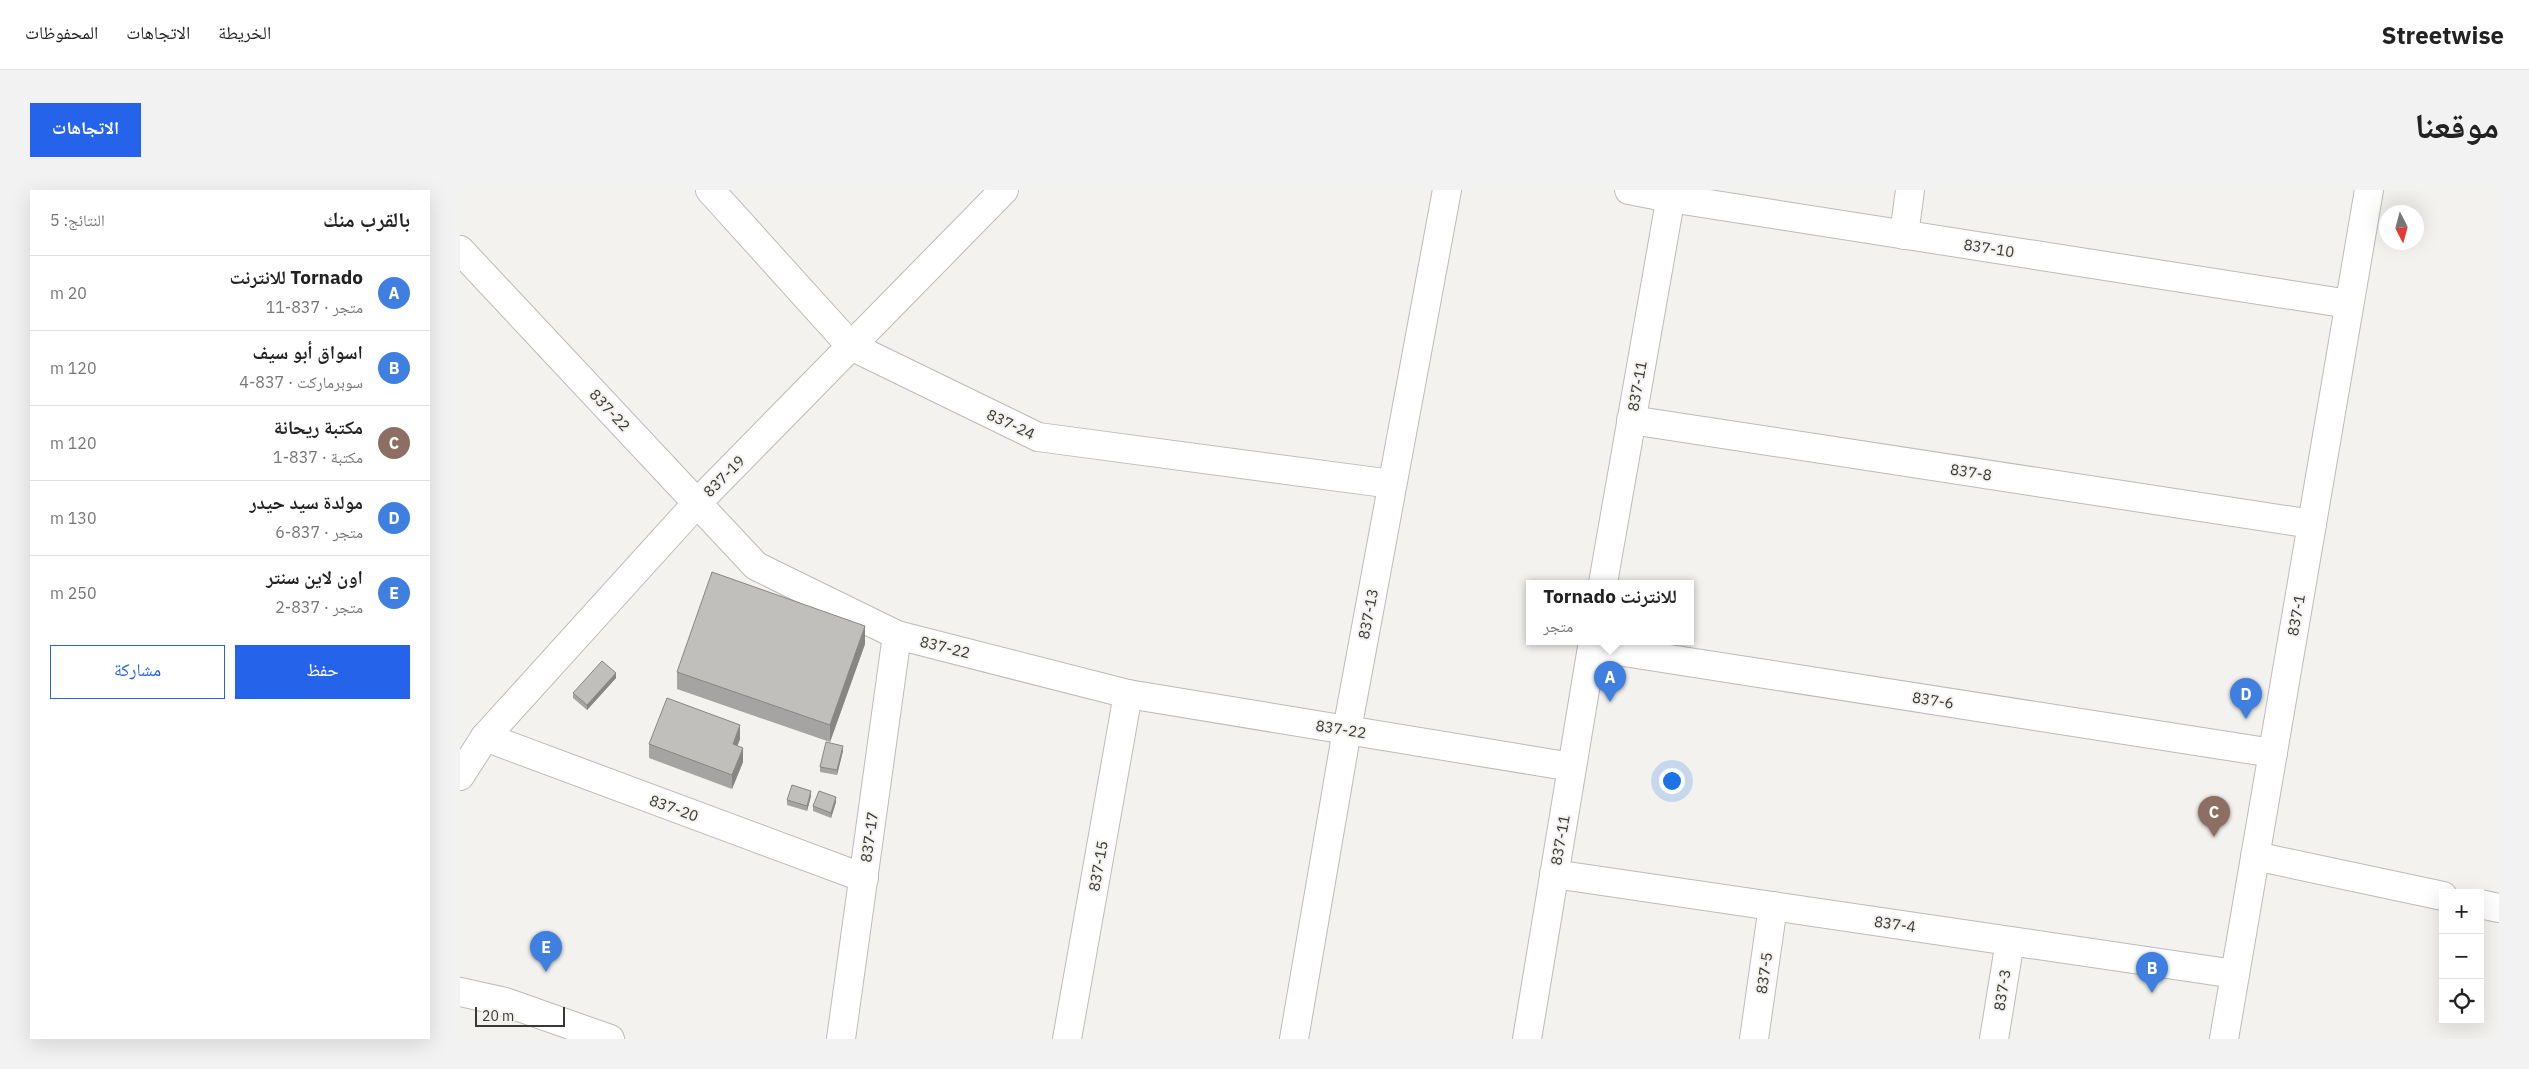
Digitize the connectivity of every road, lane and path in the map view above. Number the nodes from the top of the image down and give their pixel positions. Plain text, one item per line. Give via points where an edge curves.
1 (710, 190) edge
2 (1004, 190) edge
3 (1447, 190) edge
4 (1629, 190) edge
5 (1910, 190) edge
6 (2369, 190) edge
7 (1671, 194) edge
8 (1904, 235) junction
9 (460, 250) edge
10 (2349, 304) junction
11 (852, 346) junction
12 (1631, 420) junction
13 (1392, 484) junction
14 (698, 502) junction
15 (2312, 524) junction
16 (1604, 580) edge
17 (898, 635) junction
18 (1593, 645) edge
19 (1599, 645) edge
20 (1128, 694) junction
21 (1347, 730) junction
22 (484, 737) junction
23 (2273, 753) junction
24 (1572, 767) junction
25 (460, 776) edge
26 (2255, 856) junction
27 (1554, 874) junction
28 (864, 878) junction
29 (2439, 895) edge
30 (2484, 905) edge
31 (1773, 906) junction
32 (2499, 908) edge
33 (2010, 941) junction
34 (2235, 974) junction
35 (460, 992) edge
36 (610, 1039) edge
37 (841, 1039) edge
38 (1067, 1039) edge
39 (1294, 1039) edge
40 (1527, 1039) edge
41 (1754, 1039) edge
42 (1994, 1039) edge
43 (2224, 1039) edge

1 - 11 street, 837-24
2 - 11 street, 837-19
3 - 13 street, 837-13
4 - 7 street, 837-10
5 - 8 street
6 - 10 street, 837-1
7 - 8 street, 837-10
7 - 12 street, 837-11
8 - 10 street, 837-10
9 - 14 street, 837-22
10 - 15 street, 837-1
11 - 13 street, 837-24 via 1038,437
11 - 14 street, 837-19
12 - 15 street, 837-8
12 - 16 street, 837-11
13 - 21 street, 837-13
14 - 17 street, 837-22 via 756,566
14 - 22 street, 837-19
15 - 23 street, 837-1
17 - 20 street, 837-22
17 - 28 street, 837-17
18 - 24 street, 837-11
19 - 23 street, 837-6
20 - 21 street, 837-22
20 - 38 street, 837-15
21 - 24 street, 837-22
21 - 39 street, 837-13
22 - 25 street, 837-19
22 - 28 street, 837-20
23 - 26 street, 837-1
24 - 27 street, 837-11
26 - 29 street
26 - 34 street, 837-1
27 - 31 street, 837-4
27 - 40 street, 837-11
28 - 37 street, 837-17
30 - 32 street
31 - 33 street, 837-4
31 - 41 street, 837-5
33 - 34 street, 837-4
33 - 42 street, 837-3
34 - 43 street, 837-1
35 - 36 street via 505,1002

